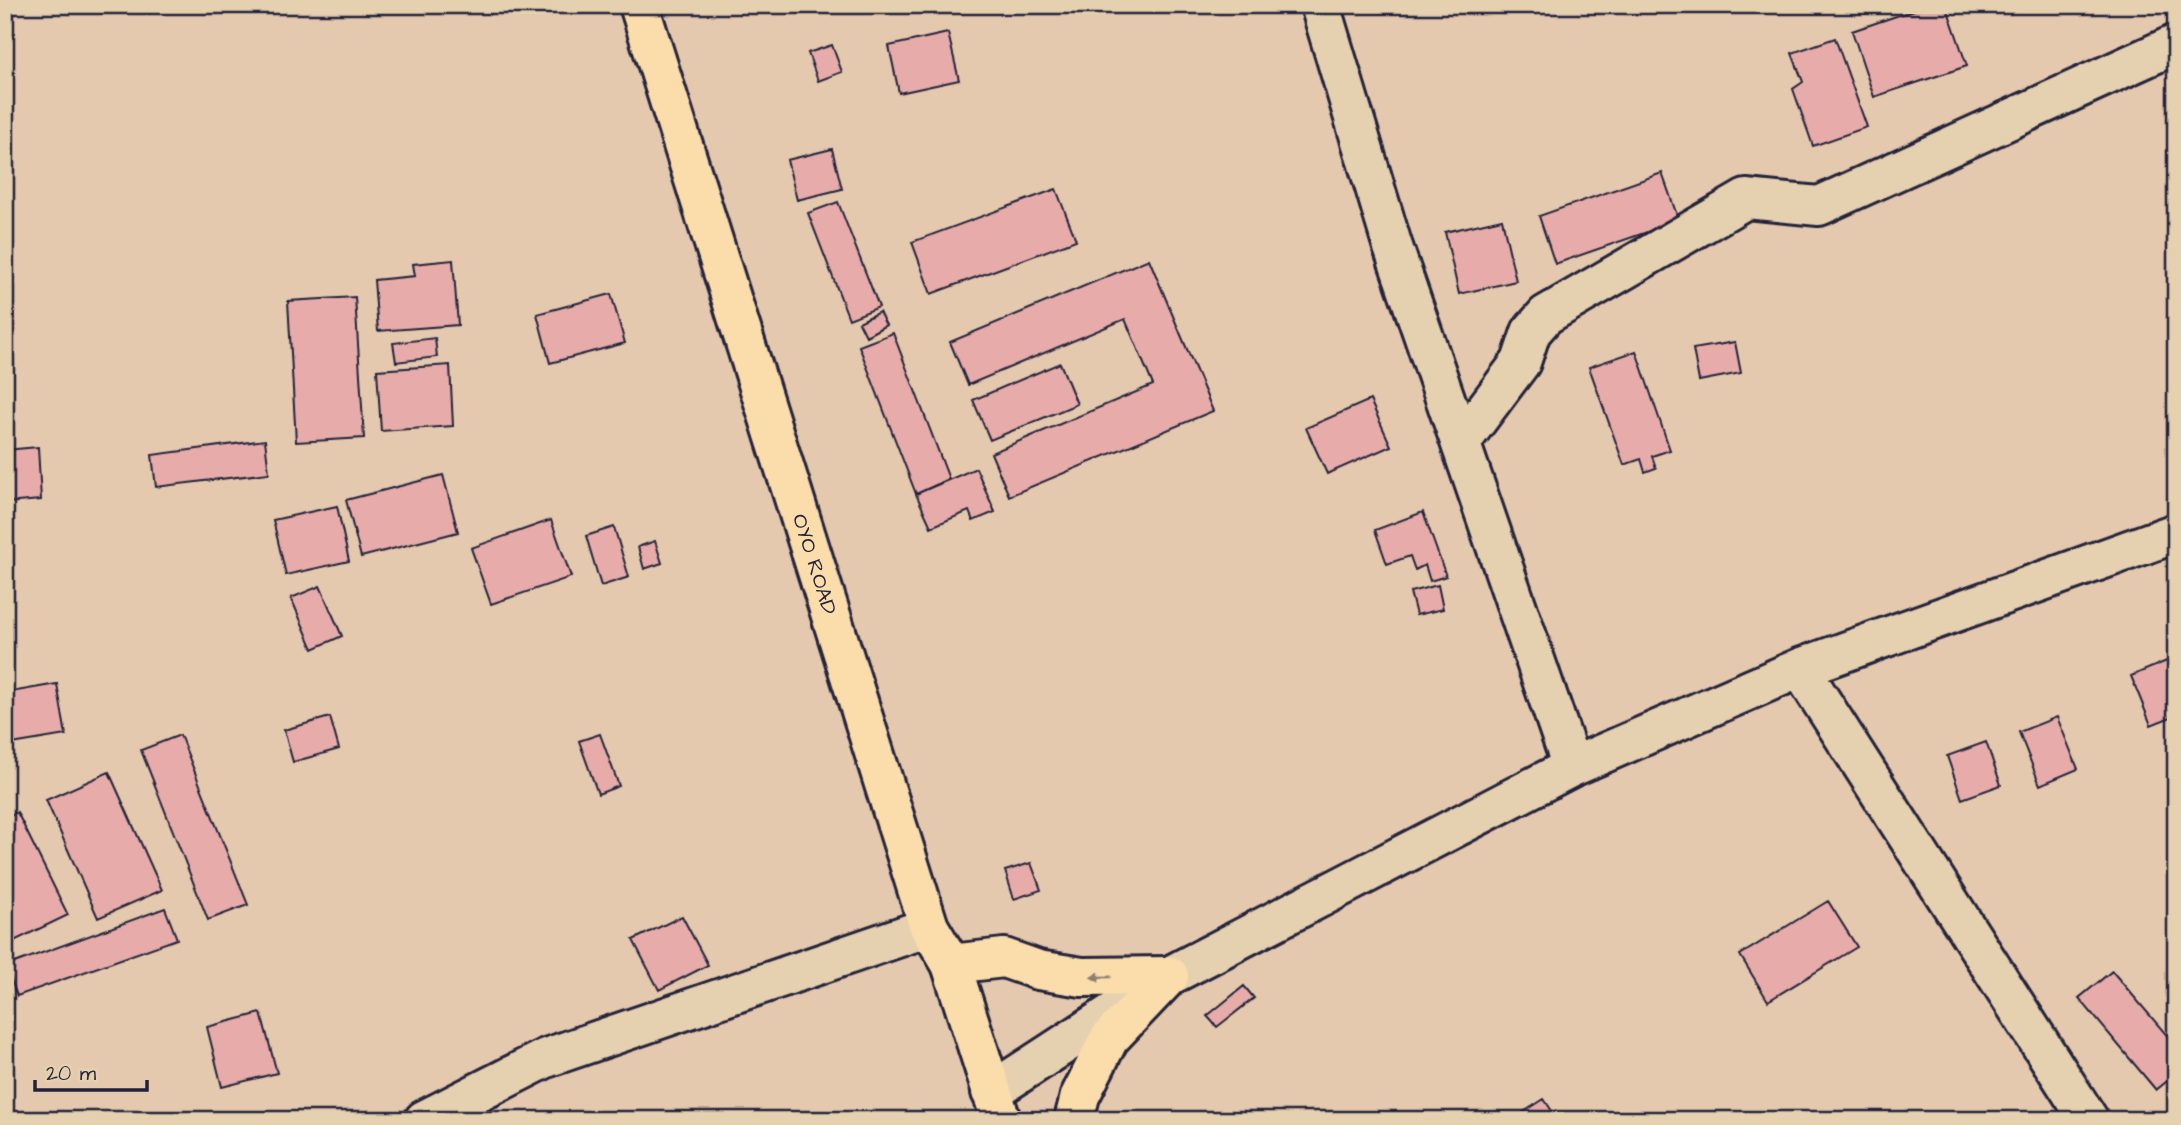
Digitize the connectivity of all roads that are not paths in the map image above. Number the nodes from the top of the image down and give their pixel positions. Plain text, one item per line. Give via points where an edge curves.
1 (639, 5) edge
2 (1320, 5) edge
3 (2176, 44) edge
4 (1461, 442) junction
5 (2176, 533) edge
6 (1800, 668) junction
7 (1572, 767) junction
8 (929, 927) junction
9 (951, 964) junction
10 (1169, 976) junction
11 (996, 1106) edge
12 (424, 1120) edge
13 (1074, 1120) edge
14 (2089, 1120) edge

1 - 8 highway, OYO ROAD
2 - 4 street via 1392,244
3 - 4 street via 1819,206 1746,199 1546,315 1531,332 1521,362
4 - 7 street
5 - 6 street
6 - 7 street
6 - 14 street
7 - 10 street
8 - 9 highway, OYO ROAD
8 - 12 street via 545,1058
10 -> 9 highway via 1082,977 1038,970 1004,958
9 - 11 highway, OYO ROAD
10 - 11 street
10 - 13 highway via 1109,1039 1080,1096

